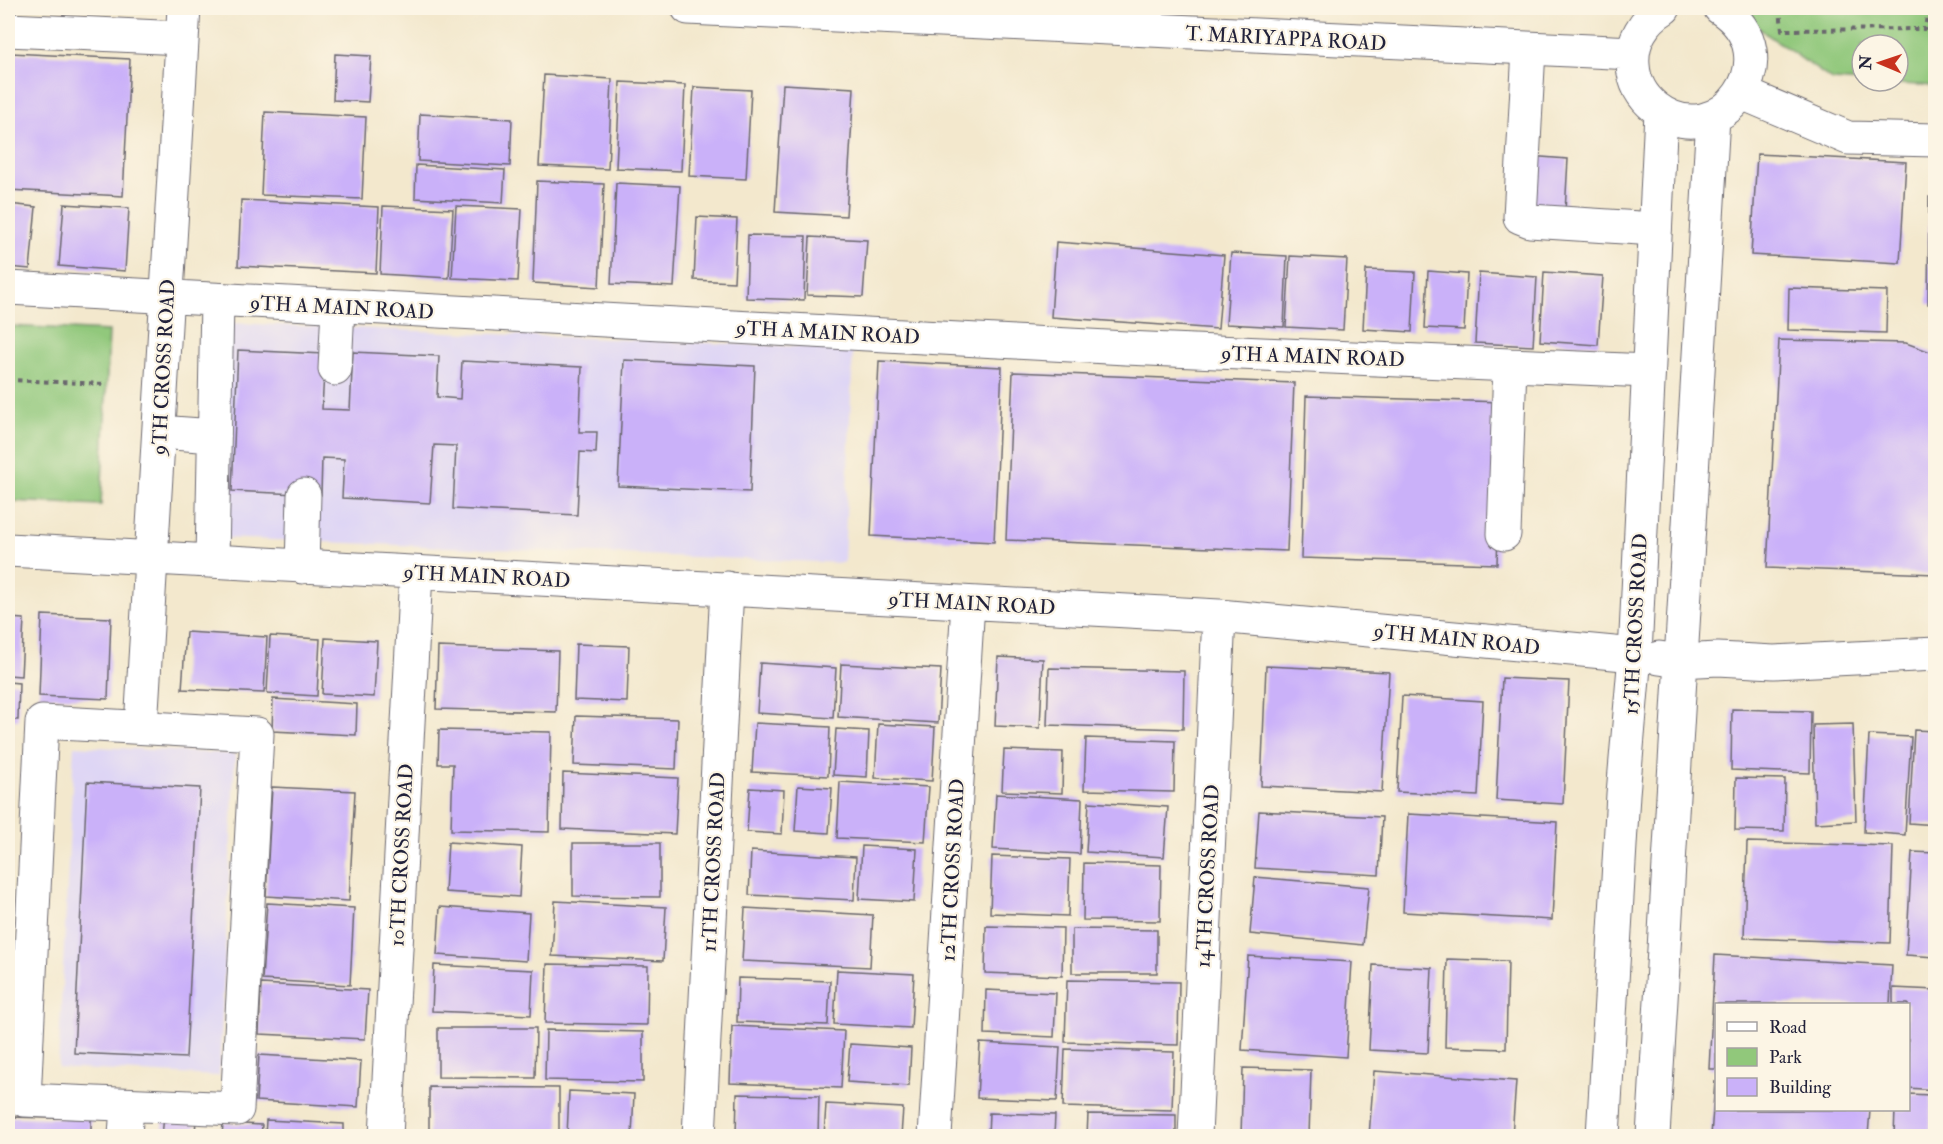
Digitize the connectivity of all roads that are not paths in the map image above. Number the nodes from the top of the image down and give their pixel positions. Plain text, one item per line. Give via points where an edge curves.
1 (688, 8) edge
2 (1651, 8) edge
3 (1663, 8) edge
4 (1720, 8) edge
5 (183, 23) edge
6 (8, 30) edge
7 (1529, 50) junction
8 (1633, 52) junction
9 (1742, 93) junction
10 (1661, 112) junction
11 (1713, 117) junction
12 (1933, 136) edge
13 (1655, 229) junction
14 (8, 288) edge
15 (167, 298) junction
16 (217, 301) junction
17 (338, 307) junction
18 (1510, 364) junction
19 (335, 369) dead end
20 (1648, 370) junction
21 (159, 432) junction
22 (214, 436) junction
23 (304, 495) dead end
24 (1504, 534) dead end
25 (8, 550) edge
26 (151, 556) junction
27 (212, 560) junction
28 (302, 567) junction
29 (416, 573) junction
30 (727, 588) junction
31 (968, 603) junction
32 (1219, 616) junction
33 (1935, 654) edge
34 (1635, 655) junction
35 (1680, 661) junction
36 (141, 727) junction
37 (127, 1105) junction
38 (125, 1137) edge
39 (386, 1137) edge
40 (699, 1137) edge
41 (935, 1137) edge
42 (1196, 1137) edge
43 (1603, 1137) edge
44 (1653, 1137) edge

1 - 7 street, T. MARIYAPPA ROAD
2 - 3 street
3 - 8 street via 1648,20
4 - 9 street via 1738,22 1748,41 1751,62
5 - 6 street
5 - 15 street, 9TH CROSS ROAD
7 - 8 street, T. MARIYAPPA ROAD
7 - 13 street via 1520,218
8 - 10 street via 1641,92
9 - 11 street
9 - 12 street via 1848,138
10 - 11 street via 1686,120
10 - 13 street, 15TH CROSS ROAD
11 - 35 street
13 - 20 street, 15TH CROSS ROAD
14 - 15 street, 9TH A MAIN ROAD
15 - 16 street, 9TH A MAIN ROAD
15 - 21 street, 9TH CROSS ROAD
16 - 17 street, 9TH A MAIN ROAD
16 - 22 street
17 - 18 street, 9TH A MAIN ROAD
17 - 19 street
18 - 20 street, 9TH A MAIN ROAD
18 - 24 street
20 - 34 street, 15TH CROSS ROAD
21 - 22 street
21 - 26 street, 9TH CROSS ROAD
22 - 27 street
23 - 28 street
25 - 26 street, 9TH MAIN ROAD
26 - 27 street, 9TH MAIN ROAD
26 - 36 street, 9TH CROSS ROAD
27 - 28 street, 9TH MAIN ROAD
28 - 29 street, 9TH MAIN ROAD
29 - 30 street, 9TH MAIN ROAD
29 - 39 street, 10TH CROSS ROAD
30 - 31 street, 9TH MAIN ROAD
30 - 40 street, 11TH CROSS ROAD
31 - 32 street, 9TH MAIN ROAD
31 - 41 street, 12TH CROSS ROAD
32 - 34 street, 9TH MAIN ROAD
32 - 42 street, 14TH CROSS ROAD
33 - 35 street, 9TH MAIN ROAD via 1773,662 1718,658
34 - 35 street, 9TH MAIN ROAD
34 - 43 street, 15TH CROSS ROAD
35 - 44 street
36 - 37 street via 42,722 24,1100
36 - 37 street via 257,734 237,1109
37 - 38 street

